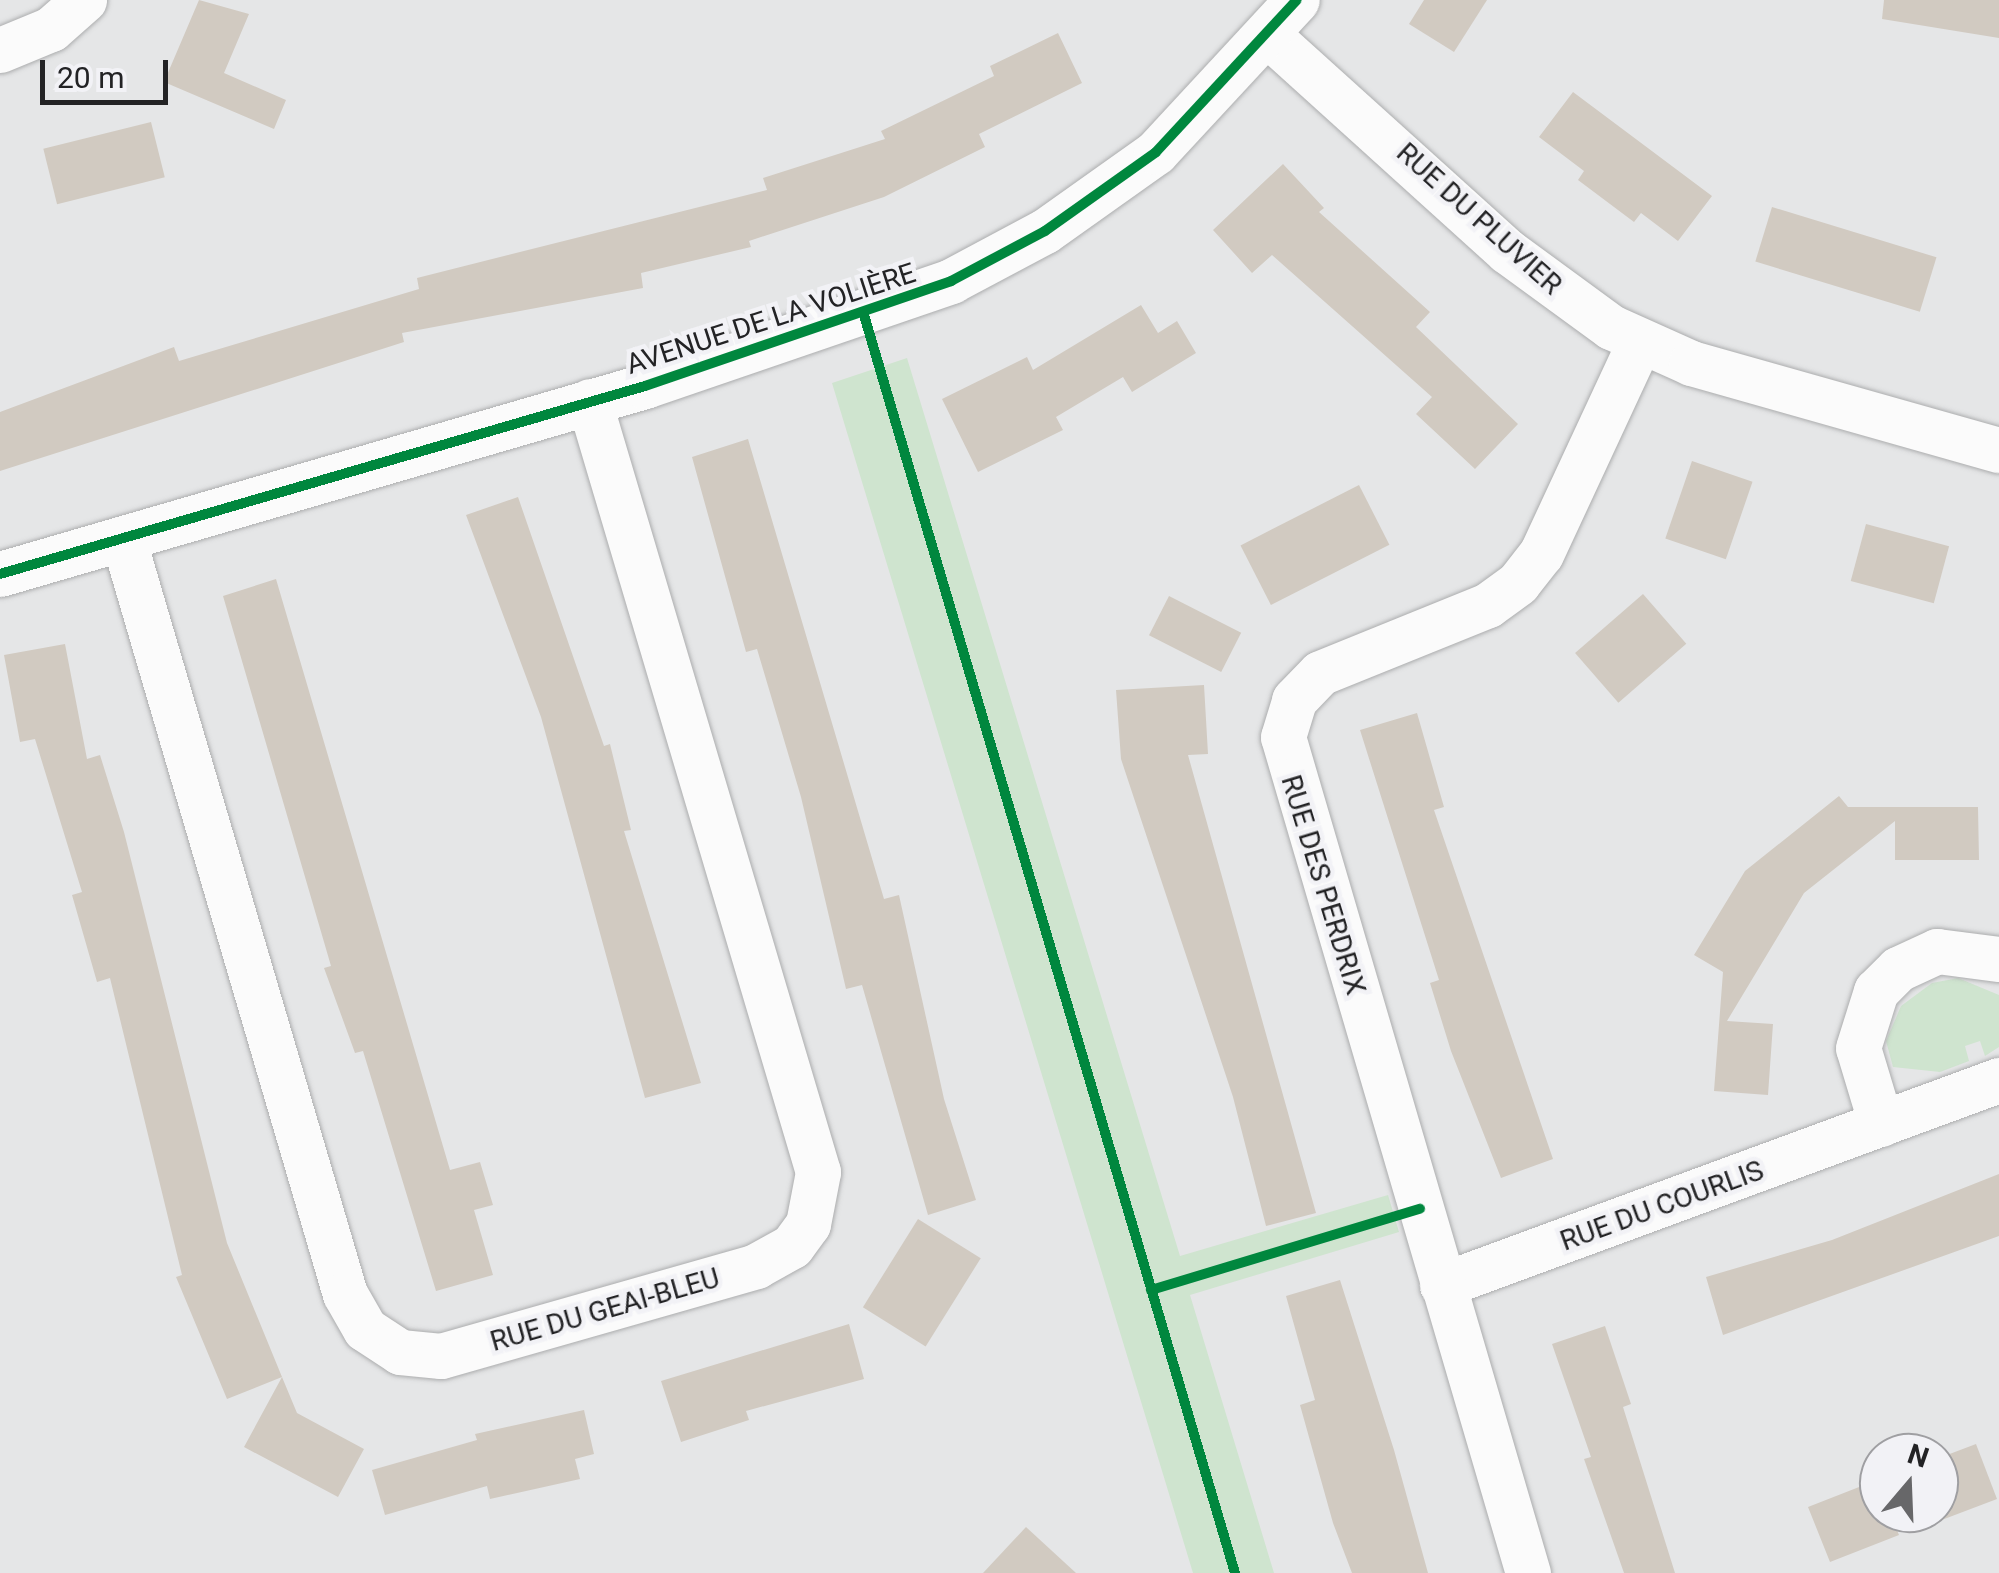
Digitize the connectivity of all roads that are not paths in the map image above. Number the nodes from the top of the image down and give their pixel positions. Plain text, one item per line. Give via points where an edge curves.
1 (84, 0) edge
2 (1297, 0) edge
3 (1269, 36) junction
4 (0, 50) edge
5 (1640, 343) junction
6 (590, 402) junction
7 (1999, 450) edge
8 (123, 538) junction
9 (0, 574) edge
10 (1999, 959) edge
11 (1999, 1080) edge
12 (1880, 1124) junction
13 (1442, 1284) junction
14 (1528, 1573) edge

1 - 4 street via 51,29
2 - 3 street, AVENUE DE LA VOLIÈRE
3 - 5 street, RUE DU PLUVIER via 1520,261
3 - 6 street, AVENUE DE LA VOLIÈRE via 1156,152 1011,252 864,315
5 - 7 street, RUE DU PLUVIER
5 - 13 street, RUE DES PERDRIX via 1542,554 1518,583 1488,605 1320,674 1294,700 1284,724 1286,764
6 - 8 street, AVENUE DE LA VOLIÈRE
6 - 8 street, RUE DU GEAI-BLEU via 816,1158 818,1199 808,1224 792,1246 756,1266 441,1356 400,1352 365,1330 344,1294
8 - 9 street, AVENUE DE LA VOLIÈRE
10 - 12 street via 1937,951 1898,969 1876,990 1858,1048
11 - 12 street, RUE DU COURLIS
12 - 13 street, RUE DU COURLIS
13 - 14 street, RUE DES PERDRIX

